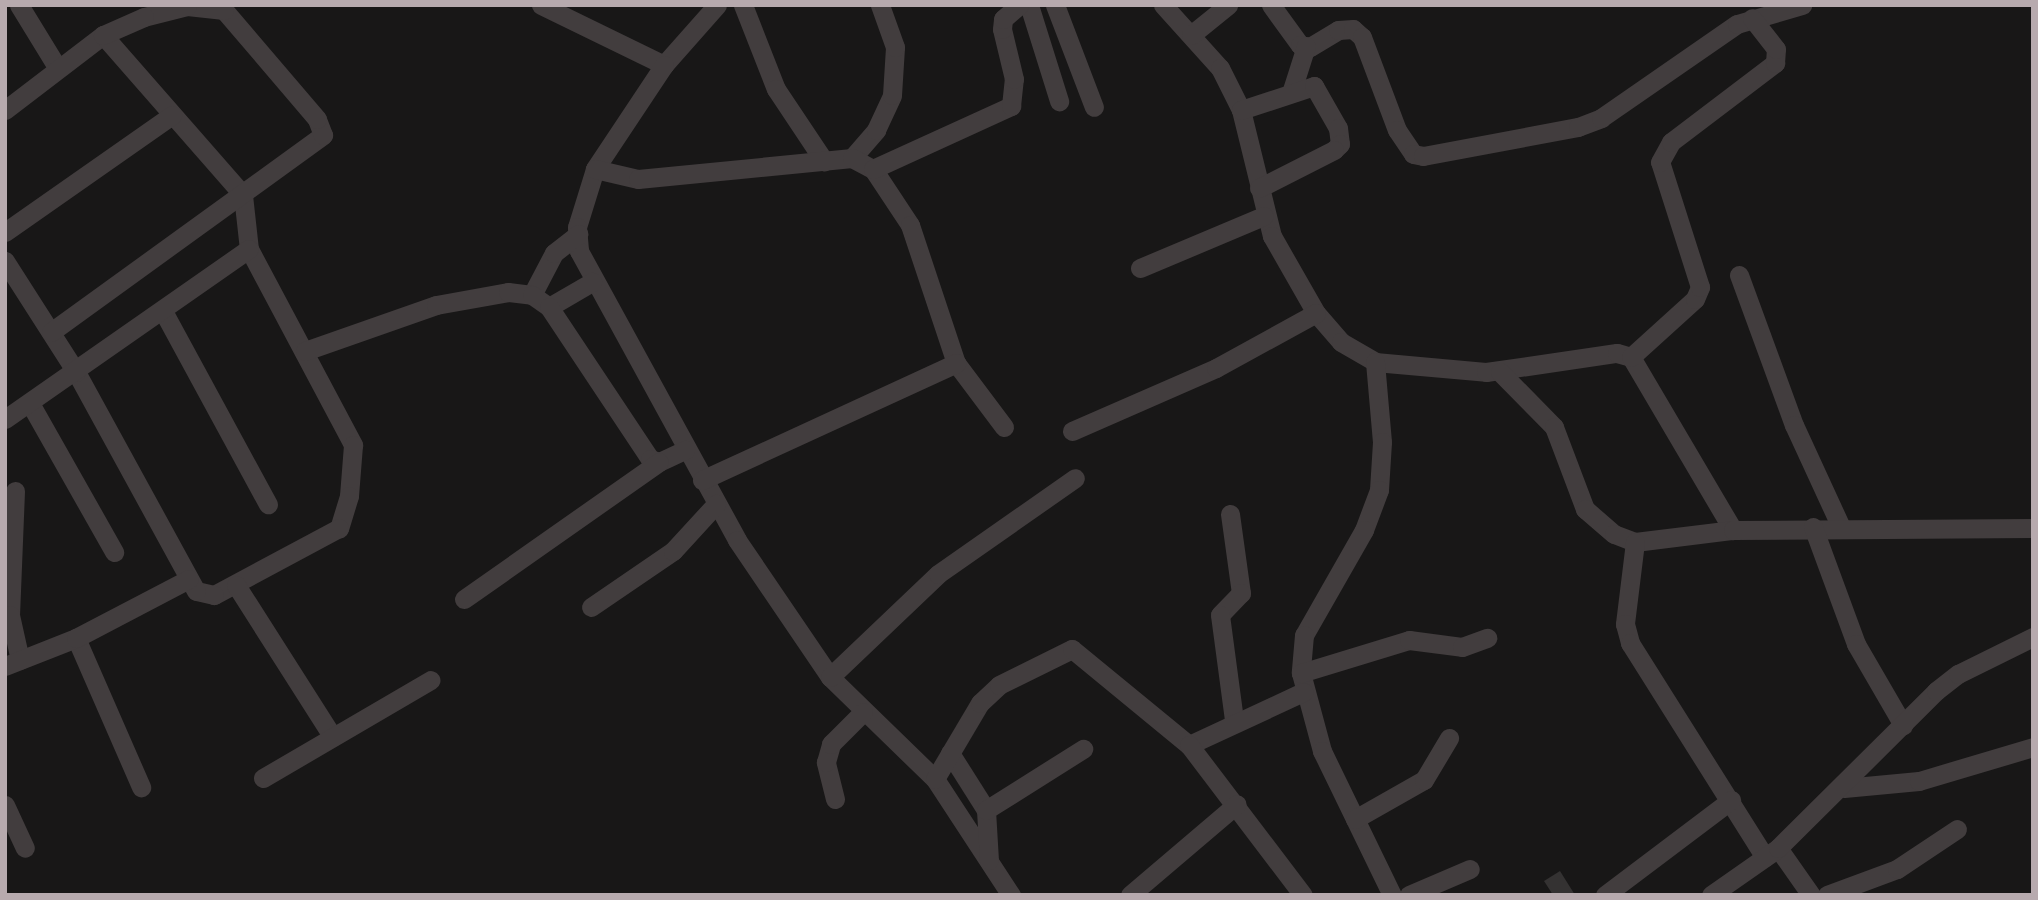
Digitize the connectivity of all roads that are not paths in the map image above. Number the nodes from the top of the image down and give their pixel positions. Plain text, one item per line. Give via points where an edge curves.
1 (19, 5) edge
2 (541, 5) edge
3 (717, 5) edge
4 (743, 5) edge
5 (880, 5) edge
6 (1019, 5) edge
7 (1029, 5) edge
8 (1055, 5) edge
9 (1163, 5) edge
10 (1228, 5) edge
11 (1272, 5) edge
12 (1802, 5) edge
13 (1752, 18) junction
14 (103, 35) junction
15 (1191, 35) junction
16 (1306, 46) junction
17 (664, 65) junction
18 (57, 67) junction
19 (1293, 90) junction
20 (1059, 101) dead end
21 (1094, 107) dead end
22 (5, 110) edge
23 (1241, 110) junction
24 (172, 116) junction
25 (852, 158) junction
26 (824, 161) junction
27 (595, 169) junction
28 (873, 169) junction
29 (1259, 188) junction
30 (243, 195) junction
31 (1264, 216) junction
32 (5, 232) edge
33 (578, 234) junction
34 (249, 249) junction
35 (5, 261) edge
36 (1140, 268) dead end
37 (1739, 275) dead end
38 (592, 282) junction
39 (532, 295) junction
40 (549, 307) junction
41 (163, 311) junction
42 (1316, 313) junction
43 (51, 332) junction
44 (305, 351) junction
45 (1631, 357) junction
46 (1375, 362) junction
47 (956, 363) junction
48 (76, 372) junction
49 (1500, 372) junction
50 (31, 405) junction
51 (5, 419) edge
52 (1004, 427) dead end
53 (1073, 431) dead end
54 (685, 450) junction
55 (659, 461) junction
56 (1075, 478) dead end
57 (702, 480) junction
58 (15, 491) dead end
59 (268, 504) dead end
60 (716, 504) junction
61 (1230, 514) dead end
62 (1813, 527) junction
63 (1840, 527) junction
64 (2033, 528) edge
65 (1733, 530) junction
66 (1635, 542) junction
67 (114, 552) dead end
68 (188, 579) junction
69 (236, 585) junction
70 (464, 599) dead end
71 (592, 607) dead end
72 (76, 638) junction
73 (1487, 638) dead end
74 (2033, 638) edge
75 (13, 663) edge
76 (831, 677) junction
77 (431, 680) dead end
78 (1302, 683) junction
79 (863, 712) junction
80 (1234, 720) junction
81 (1903, 725) junction
82 (333, 737) junction
83 (1449, 738) dead end
84 (1189, 746) junction
85 (2033, 747) edge
86 (1083, 749) dead end
87 (950, 753) junction
88 (263, 778) dead end
89 (935, 779) junction
90 (141, 787) dead end
91 (1844, 788) junction
92 (835, 799) dead end
93 (1731, 800) junction
94 (1237, 804) junction
95 (5, 805) edge
96 (986, 810) junction
97 (1355, 819) junction
98 (1957, 829) dead end
99 (25, 848) dead end
100 (1772, 853) junction
101 (989, 860) junction
102 (1470, 869) dead end
103 (1011, 895) edge
104 (1130, 895) edge
105 (1303, 895) edge
106 (1392, 895) edge
107 (1409, 895) edge
108 (1605, 895) edge
109 (1712, 895) edge
110 (1811, 895) edge
111 (1827, 895) edge

1 - 18 street
2 - 17 street
3 - 17 street
4 - 26 street via 776,89
5 - 25 street via 895,47 892,96 876,130
6 - 28 street via 1003,19 1014,79 1011,106
7 - 20 street
8 - 21 street
9 - 15 street
10 - 15 street
11 - 16 street
12 - 13 street
13 - 16 street via 1601,118 1423,156 1413,154 1397,130 1362,37 1353,29 1338,30
13 - 45 street via 1776,49 1775,63 1671,142 1660,162 1700,287 1695,299
14 - 18 street
14 - 24 street
14 - 30 street via 144,17 187,6 225,10 323,129 319,142
15 - 23 street via 1220,68
16 - 19 street
17 - 27 street
18 - 22 street
19 - 23 street
19 - 29 street via 1314,86 1322,93 1340,144
23 - 29 street
24 - 30 street
24 - 32 street
25 - 26 street
25 - 28 street
26 - 27 street via 638,179
27 - 33 street
28 - 47 street via 910,225
29 - 31 street
30 - 34 street
30 - 43 street
31 - 36 street
31 - 42 street
33 - 38 street
33 - 39 street via 554,253
34 - 41 street
34 - 44 street
35 - 43 street
37 - 63 street via 1794,425
38 - 40 street
38 - 54 street
39 - 40 street
39 - 44 street via 508,292 436,305
40 - 55 street via 640,447
41 - 48 street
41 - 59 street
42 - 46 street via 1356,354
42 - 53 street via 1216,368
43 - 48 street
44 - 69 street via 354,445 344,520 330,535
45 - 49 street via 1583,357
45 - 65 street
46 - 49 street
46 - 78 street via 1382,442 1379,490 1364,530 1308,625
47 - 52 street
47 - 57 street
48 - 50 street
48 - 68 street
49 - 66 street via 1553,427 1585,509 1614,534
50 - 51 street
50 - 67 street
54 - 55 street
54 - 57 street
55 - 70 street
56 - 76 street via 938,575
57 - 60 street
58 - 75 street via 10,615
60 - 71 street via 673,551
60 - 76 street
61 - 80 street via 1241,593 1220,615
62 - 63 street
62 - 65 street
62 - 81 street via 1856,644
63 - 64 street
65 - 66 street
66 - 93 street via 1625,624 1630,643
68 - 69 street via 203,595
68 - 72 street
69 - 82 street
72 - 75 street
72 - 90 street
73 - 78 street via 1462,647 1409,640
74 - 81 street via 1958,674
76 - 79 street
77 - 82 street
78 - 80 street
78 - 97 street via 1322,751
79 - 89 street
79 - 92 street via 831,744 826,762
80 - 84 street
81 - 91 street
82 - 88 street
83 - 97 street via 1424,780
84 - 87 street via 1072,649 999,685 980,702
84 - 94 street
85 - 91 street via 1919,781
86 - 96 street
87 - 89 street
87 - 96 street
89 - 101 street
91 - 100 street
93 - 100 street
93 - 108 street
94 - 104 street
94 - 105 street
95 - 99 street
96 - 101 street
97 - 106 street
98 - 111 street via 1897,869
100 - 109 street
100 - 110 street
101 - 103 street
102 - 107 street

